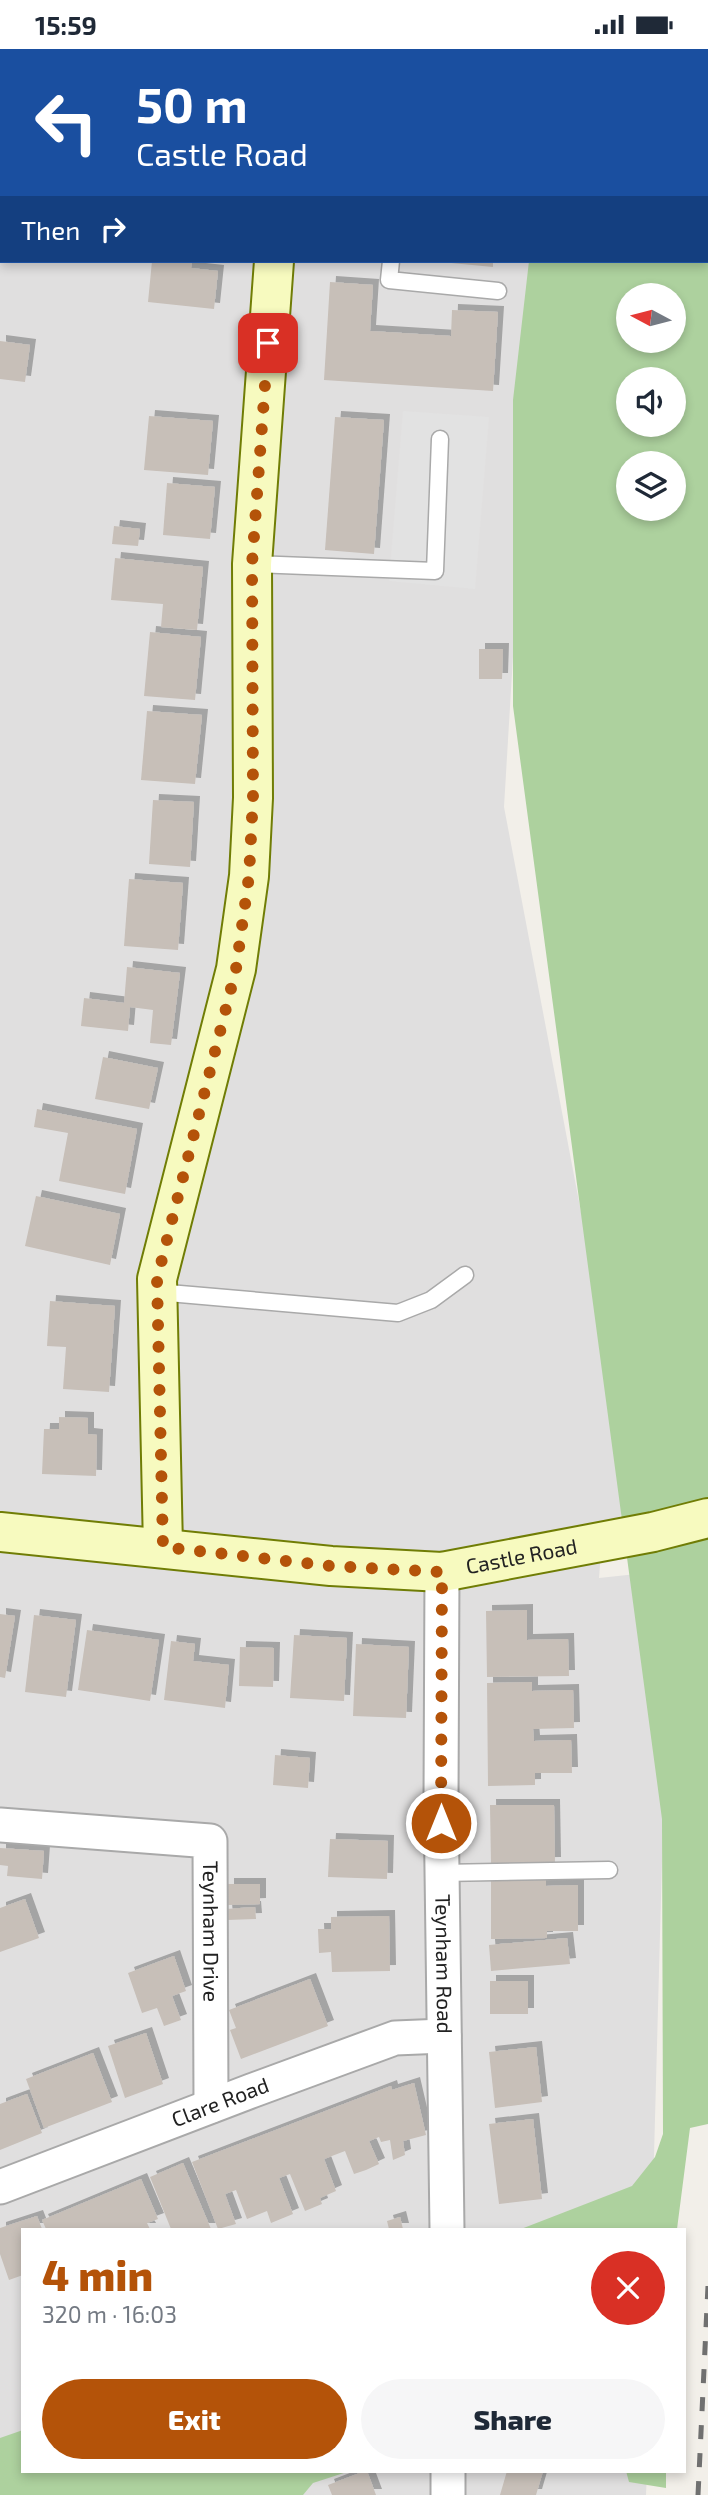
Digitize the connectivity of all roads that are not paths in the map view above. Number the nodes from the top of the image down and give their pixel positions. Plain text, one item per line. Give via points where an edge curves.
1 (274, 263) edge
2 (391, 263) edge
3 (498, 291) dead end
4 (440, 439) dead end
5 (252, 564) junction
6 (465, 1275) dead end
7 (157, 1292) junction
8 (708, 1518) edge
9 (0, 1532) edge
10 (163, 1547) junction
11 (442, 1572) junction
12 (0, 1825) edge
13 (609, 1870) dead end
14 (441, 1873) junction
15 (444, 2036) junction
16 (211, 2106) junction
17 (0, 2187) edge
18 (447, 2228) edge

1 - 5 street
2 - 3 lane via 389,280
4 - 5 lane via 435,571
5 - 7 street via 249,876 236,969
6 - 7 lane via 431,1300 398,1313
7 - 10 street
8 - 11 street, Castle Road
9 - 10 street, Castle Road
10 - 11 street, Castle Road via 331,1566
11 - 14 street, Teynham Road
12 - 16 street, Teynham Drive via 210,1841
13 - 14 lane
14 - 15 street, Teynham Road
15 - 16 street, Clare Road via 395,2038
15 - 18 street, Teynham Road
16 - 17 street, Clare Road

